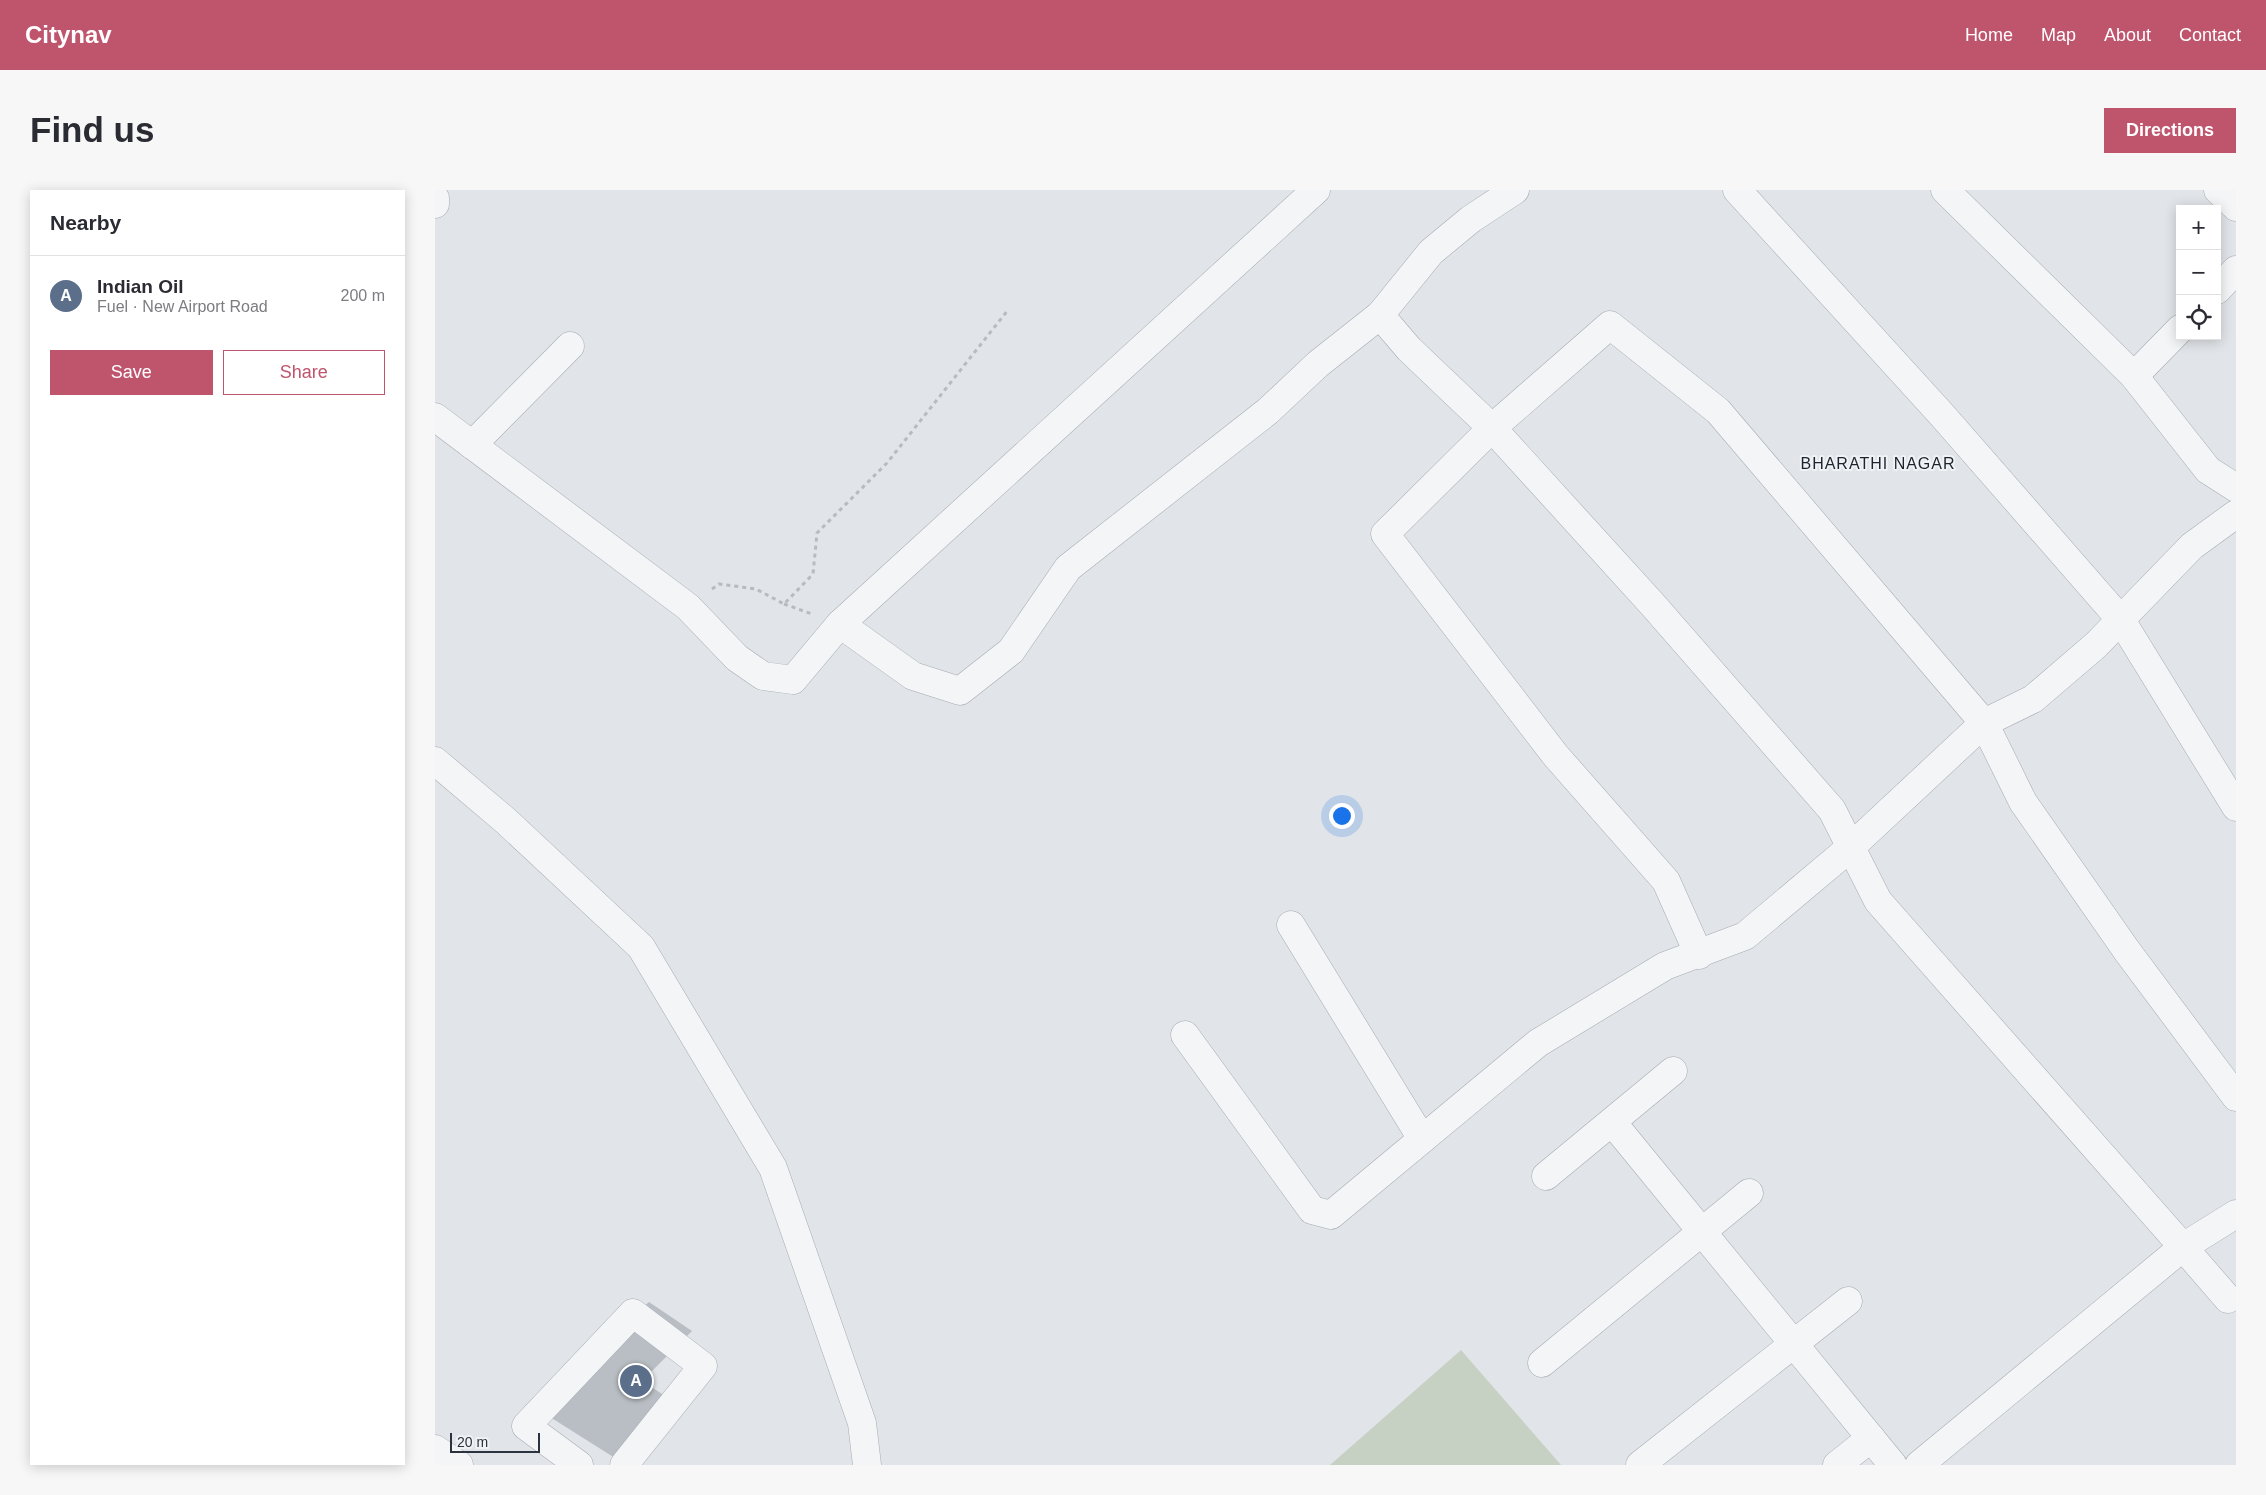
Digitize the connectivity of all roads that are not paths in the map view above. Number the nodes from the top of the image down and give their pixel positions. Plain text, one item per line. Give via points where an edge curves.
1 (1316, 190) edge
2 (1515, 190) edge
3 (1737, 190) edge
4 (1945, 190) edge
5 (435, 198) edge
6 (435, 204) edge
7 (2236, 270) edge
8 (2221, 286) edge
9 (1380, 316) junction
10 (2176, 333) edge
11 (569, 346) dead end
12 (2134, 376) junction
13 (435, 417) edge
14 (1492, 428) junction
15 (472, 445) junction
16 (2236, 488) edge
17 (2236, 514) edge
18 (2121, 620) junction
19 (840, 624) junction
20 (1984, 723) junction
21 (435, 761) edge
22 (2236, 808) edge
23 (1851, 848) junction
24 (1291, 926) dead end
25 (1699, 955) junction
26 (1185, 1035) dead end
27 (1673, 1071) dead end
28 (2236, 1097) edge
29 (1612, 1122) junction
30 (1422, 1139) junction
31 (1546, 1176) dead end
32 (1749, 1193) dead end
33 (2236, 1214) edge
34 (1702, 1232) junction
35 (2183, 1247) junction
36 (2228, 1299) dead end
37 (1848, 1301) dead end
38 (1794, 1344) junction
39 (1542, 1363) dead end
40 (1871, 1438) junction
41 (435, 1449) edge
42 (544, 1456) edge
43 (459, 1465) edge
44 (579, 1465) edge
45 (624, 1465) edge
46 (867, 1465) edge
47 (1640, 1465) edge
48 (1837, 1465) edge
49 (1893, 1465) edge
50 (1919, 1465) edge

1 - 19 street
2 - 9 street via 1471,219 1431,252
3 - 18 street via 1942,415
4 - 12 street
5 - 6 street
7 - 8 street
9 - 14 street via 1409,349
9 - 19 street via 1318,364 1246,428 1068,568 1011,651 960,691 913,676
10 - 12 street
11 - 15 street
12 - 16 street via 2208,470
13 - 15 street
14 - 20 street via 1610,325 1718,411
14 - 23 street via 1653,605 1832,810
14 - 25 street via 1385,534 1556,756 1666,880
15 - 19 street via 688,607 737,658 763,676 793,680
17 - 18 street via 2192,546
18 - 20 street via 2033,699
18 - 22 street
20 - 23 street
20 - 28 street via 2023,802 2127,951
21 - 46 street via 506,821 641,946 773,1168 862,1423
23 - 25 street via 1745,936
23 - 35 street via 1878,901
24 - 30 street
25 - 30 street via 1665,966 1538,1043
26 - 30 street via 1312,1210 1331,1215
27 - 29 street
29 - 31 street
29 - 34 street
32 - 34 street
33 - 35 street
34 - 38 street
34 - 39 street
35 - 36 street
35 - 50 street
37 - 38 street
38 - 40 street
38 - 47 street
40 - 48 street
40 - 49 street
41 - 43 street
42 - 44 street
42 - 45 street via 526,1426 633,1313 703,1366

